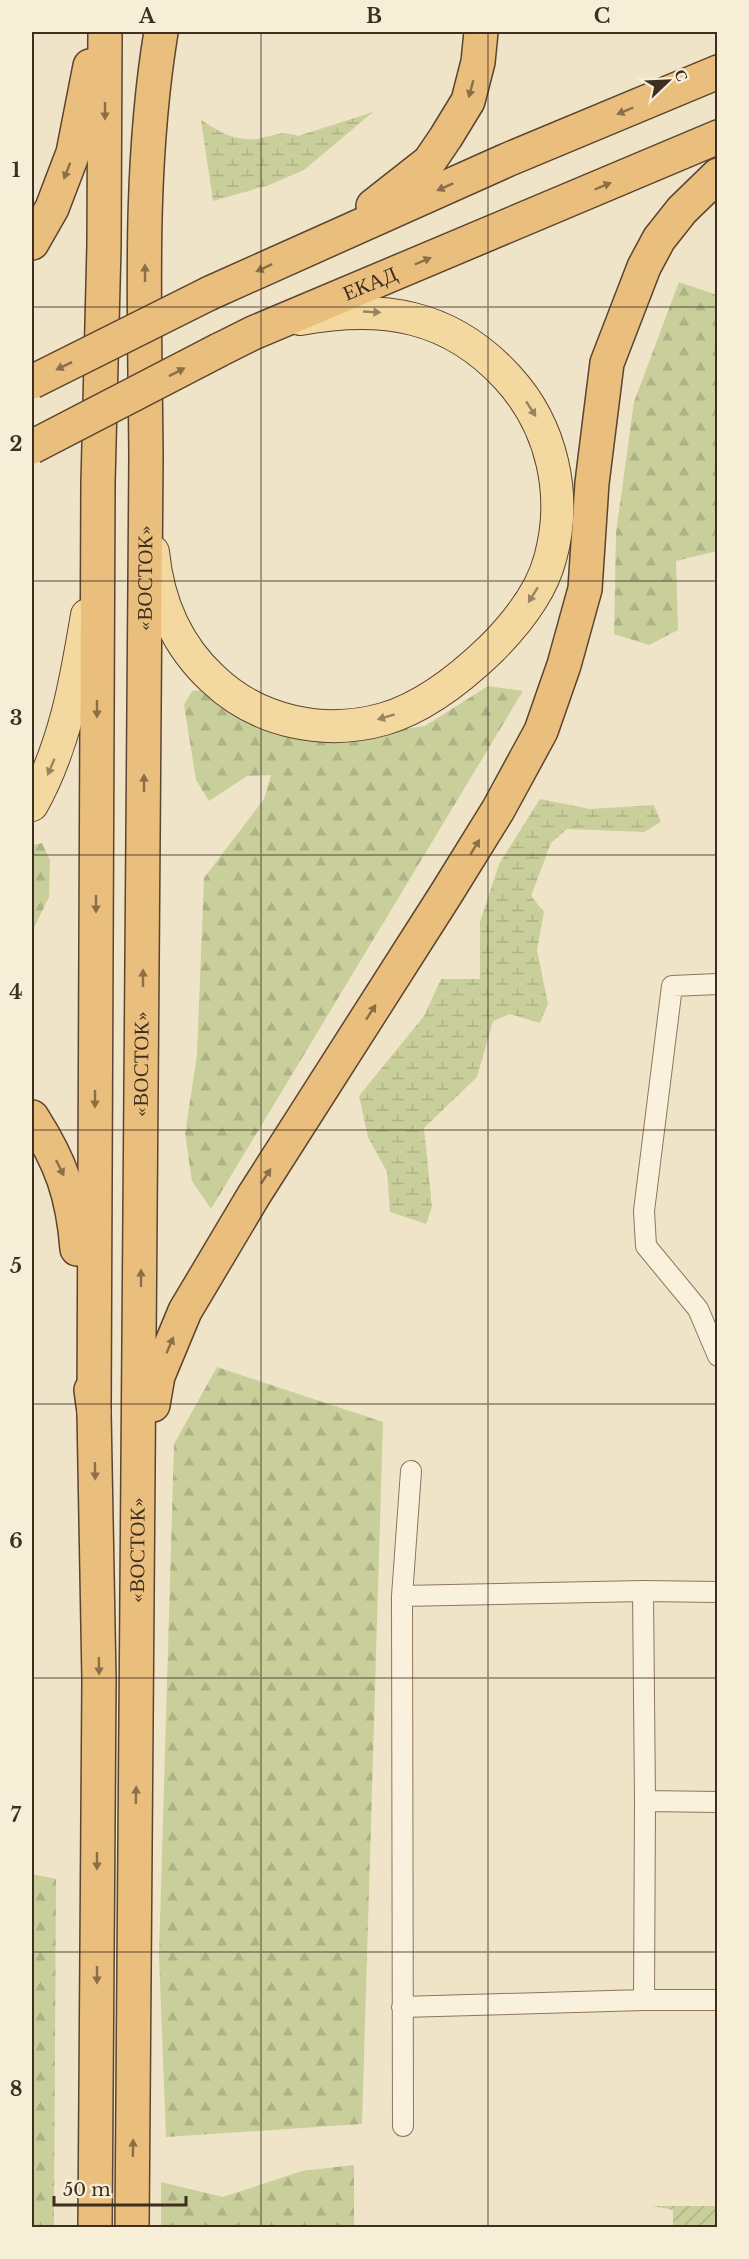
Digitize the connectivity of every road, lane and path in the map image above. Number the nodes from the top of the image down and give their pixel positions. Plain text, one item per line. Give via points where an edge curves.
1 (96, 32) edge
2 (105, 32) edge
3 (145, 32) edge
4 (161, 32) edge
5 (481, 32) edge
6 (717, 72) edge
7 (717, 137) edge
8 (717, 175) edge
9 (145, 213) junction
10 (32, 243) edge
11 (317, 244) junction
12 (253, 333) junction
13 (32, 382) edge
14 (32, 447) edge
15 (146, 457) junction
16 (98, 483) junction
17 (32, 805) edge
18 (717, 984) edge
19 (32, 1117) edge
20 (717, 1356) edge
21 (94, 1412) junction
22 (411, 1472) dead end
23 (140, 1484) junction
24 (643, 1591) junction
25 (717, 1592) edge
26 (402, 1596) junction
27 (645, 1801) junction
28 (717, 1802) edge
29 (644, 2000) junction
30 (717, 2000) edge
31 (402, 2007) junction
32 (403, 2126) dead end
33 (95, 2228) edge
34 (132, 2228) edge

1 -> 10 highway via 73,153 52,208
2 -> 16 highway
3 - 9 main road
4 - 9 highway, «ВОСТОК» via 152,97
5 -> 11 highway via 468,101 429,162
6 -> 11 highway
12 -> 7 highway, ЕКАД
23 -> 8 highway via 158,1376 185,1311 498,810 541,731 585,588 592,483 607,363 644,267 659,239
15 -> 9 highway, «ВОСТОК»
11 -> 13 highway, bridge
14 -> 12 highway, ЕКАД, bridge
12 -> 15 main road via 325,314 368,311 399,315 459,336 516,387 537,418 547,444 555,474 556,529 550,560 538,587 505,634 440,692 384,718 324,726 252,708 227,693 202,670 178,638 161,594 154,559
23 -> 15 highway, «ВОСТОК»
16 -> 17 main road via 92,583 80,662 66,724
16 -> 21 highway
18 - 20 street via 672,986 644,1211 646,1246 698,1309
19 -> 21 highway, «ВОСТОК» via 67,1183 73,1209
21 -> 33 highway, «ВОСТОК» via 99,1680
22 - 26 street
34 -> 23 highway, «ВОСТОК»
24 - 25 street
24 - 26 street
24 - 27 street
26 - 31 street
27 - 28 street
27 - 29 street
29 - 30 street
29 - 31 street
31 - 32 street

